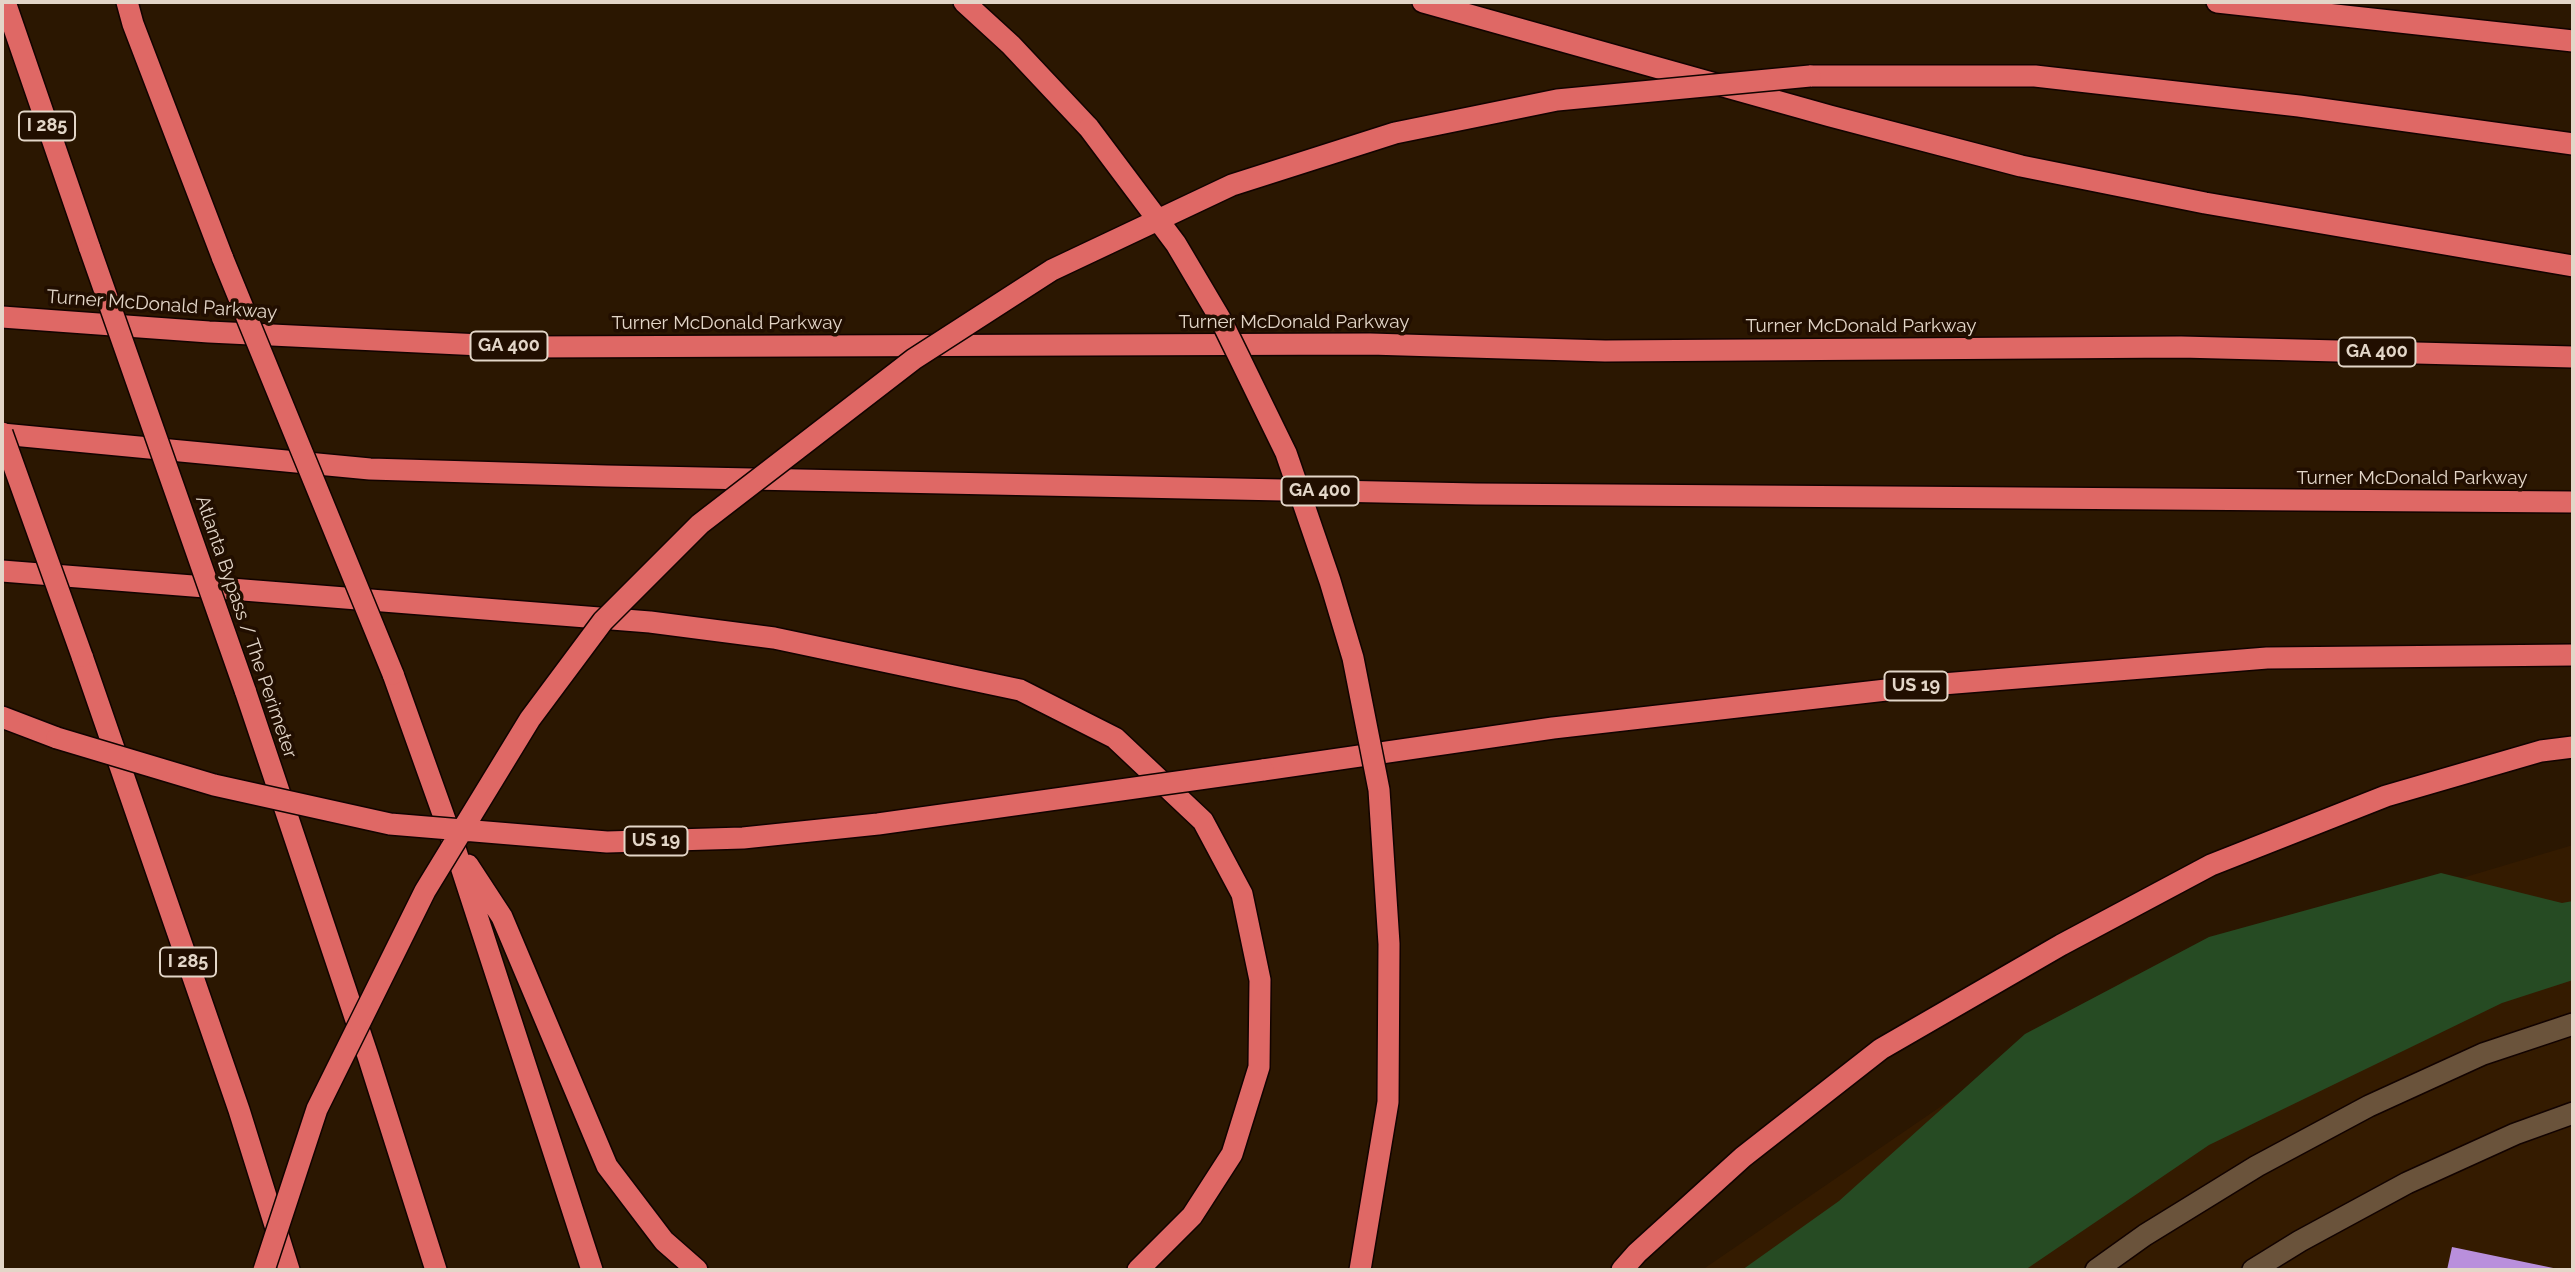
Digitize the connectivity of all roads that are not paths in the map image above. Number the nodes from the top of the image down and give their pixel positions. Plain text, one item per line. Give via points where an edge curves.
1 (5, 2) edge
2 (127, 2) edge
3 (964, 2) edge
4 (1423, 2) edge
5 (2217, 2) edge
6 (2573, 41) edge
7 (2573, 144) edge
8 (2573, 266) edge
9 (9, 318) edge
10 (2573, 357) edge
11 (2, 433) edge
12 (2573, 502) edge
13 (2, 571) edge
14 (2573, 655) edge
15 (2, 717) edge
16 (2573, 747) edge
17 (453, 842) junction
18 (2573, 1024) edge
19 (2573, 1113) edge
20 (264, 1270) edge
21 (289, 1270) edge
22 (436, 1270) edge
23 (592, 1270) edge
24 (697, 1270) edge
25 (1138, 1270) edge
26 (1360, 1270) edge
27 (1622, 1270) edge
28 (2096, 1270) edge
29 (2253, 1270) edge

1 - 22 highway, Atlanta Bypass / The Perimeter / I 285, bridge via 245,690
2 - 17 highway, bridge via 223,259 393,674
3 - 26 highway, bridge via 1089,128 1176,244 1221,320 1286,453 1330,581 1353,658 1379,790 1389,944 1388,1102
4 - 8 highway via 2021,166 2205,203
5 - 6 highway
7 - 20 highway, bridge via 2035,76 1810,76 1557,100 1395,132 1232,185 1052,270 914,359 700,524 603,621 530,719 425,891 317,1109
9 - 10 highway, Turner McDonald Parkway / GA 400 via 523,347 1370,344 1605,351 2180,347
11 - 12 highway, Turner McDonald Parkway / GA 400 via 370,469 606,476 1476,494
11 - 21 highway, I 285, bridge via 239,1110
13 - 25 highway via 650,622 774,638 1020,690 1115,738 1203,821 1242,894 1260,980 1259,1067 1232,1154 1192,1216
14 - 15 highway, US 19, bridge via 2267,658 1930,685 1553,728 878,824 743,838 607,842 390,824 214,785
16 - 27 highway via 2541,751 2386,796 2211,865 2061,945 1881,1049 1742,1157
17 - 23 highway
17 - 24 highway via 502,917 607,1166 664,1241
18 - 28 street via 2483,1054 2369,1106 2257,1166
19 - 29 street via 2407,1183

